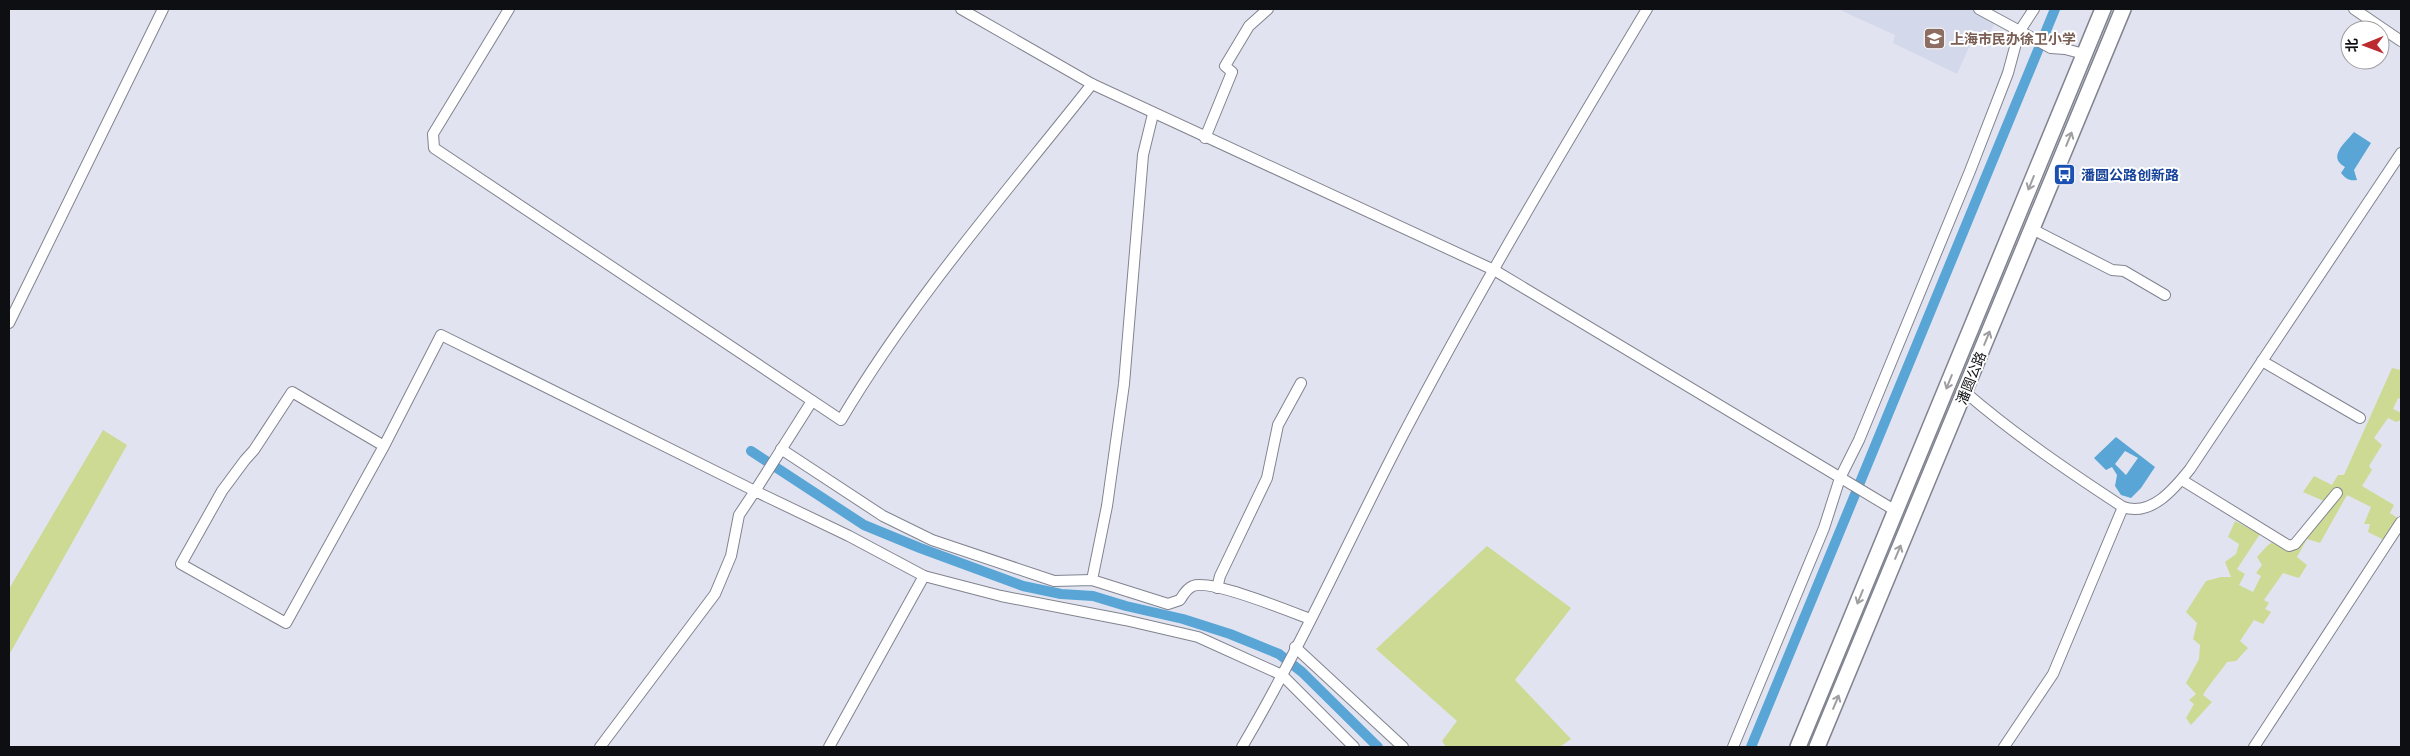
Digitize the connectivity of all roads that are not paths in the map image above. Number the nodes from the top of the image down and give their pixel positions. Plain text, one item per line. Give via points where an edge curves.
1 (163, 9) edge
2 (509, 9) edge
3 (960, 9) edge
4 (1268, 9) edge
5 (1647, 9) edge
6 (1979, 9) edge
7 (2034, 9) edge
8 (2103, 9) edge
9 (2123, 9) edge
10 (2354, 9) edge
11 (2022, 33) junction
12 (2401, 41) edge
13 (2084, 54) junction
14 (1092, 84) junction
15 (1153, 114) junction
16 (1205, 138) junction
17 (2401, 153) edge
18 (2032, 229) junction
19 (1494, 270) junction
20 (2165, 296) dead end
21 (9, 323) edge
22 (2262, 361) junction
23 (1301, 383) dead end
24 (1965, 392) junction
25 (812, 401) junction
26 (2360, 418) dead end
27 (384, 446) junction
28 (781, 449) junction
29 (1842, 480) junction
30 (2182, 480) junction
31 (755, 491) junction
32 (2336, 493) dead end
33 (2123, 507) junction
34 (1896, 511) junction
35 (2401, 522) edge
36 (924, 576) junction
37 (1092, 580) junction
38 (1217, 588) junction
39 (1310, 619) junction
40 (1295, 649) junction
41 (1283, 673) junction
42 (600, 747) edge
43 (829, 747) edge
44 (1242, 747) edge
45 (1354, 747) edge
46 (1403, 747) edge
47 (1733, 747) edge
48 (1798, 747) edge
49 (1817, 747) edge
50 (2004, 747) edge
51 (2254, 747) edge

1 - 21 street
2 - 25 street via 433,134 434,148
3 - 14 street
4 - 16 street via 1249,26 1225,66 1232,72
5 - 19 street
6 - 11 street
7 - 11 street
8 - 13 main road, 潘圆公路
18 -> 9 main road, 潘圆公路
10 - 12 street
11 - 13 street via 2051,48
11 - 29 street via 1970,171
13 -> 34 main road, 潘圆公路
14 - 15 street
14 - 25 street via 914,310 870,371 841,420
15 - 16 street
15 - 37 street via 1143,155 1124,384 1108,506
16 - 19 street
17 - 22 street
18 - 20 street via 2112,270 2124,271
24 -> 18 main road, 潘圆公路
19 - 29 street
19 - 39 street via 1404,434
22 - 26 street
22 - 30 street
23 - 38 street via 1278,425 1267,478
24 - 33 street via 2005,426
49 -> 24 main road, 潘圆公路
25 - 28 street
27 - 27 street via 292,392 222,491 181,564 286,623
27 - 31 street via 441,335
28 - 31 street
28 - 37 street via 883,516 932,540 1054,581
29 - 34 street
29 - 47 street
30 - 32 street via 2289,546 2295,544
30 - 33 street via 2163,498 2143,510
31 - 36 street
31 - 42 street via 739,515 732,556 715,594
33 - 50 street via 2053,674
34 -> 48 main road, 潘圆公路
35 - 51 street
36 - 41 street via 1001,596 1198,637
36 - 43 street
37 - 38 street via 1168,604 1180,600 1193,585
38 - 39 street
39 - 40 street
40 - 41 street
40 - 46 street
41 - 44 street
41 - 45 street

